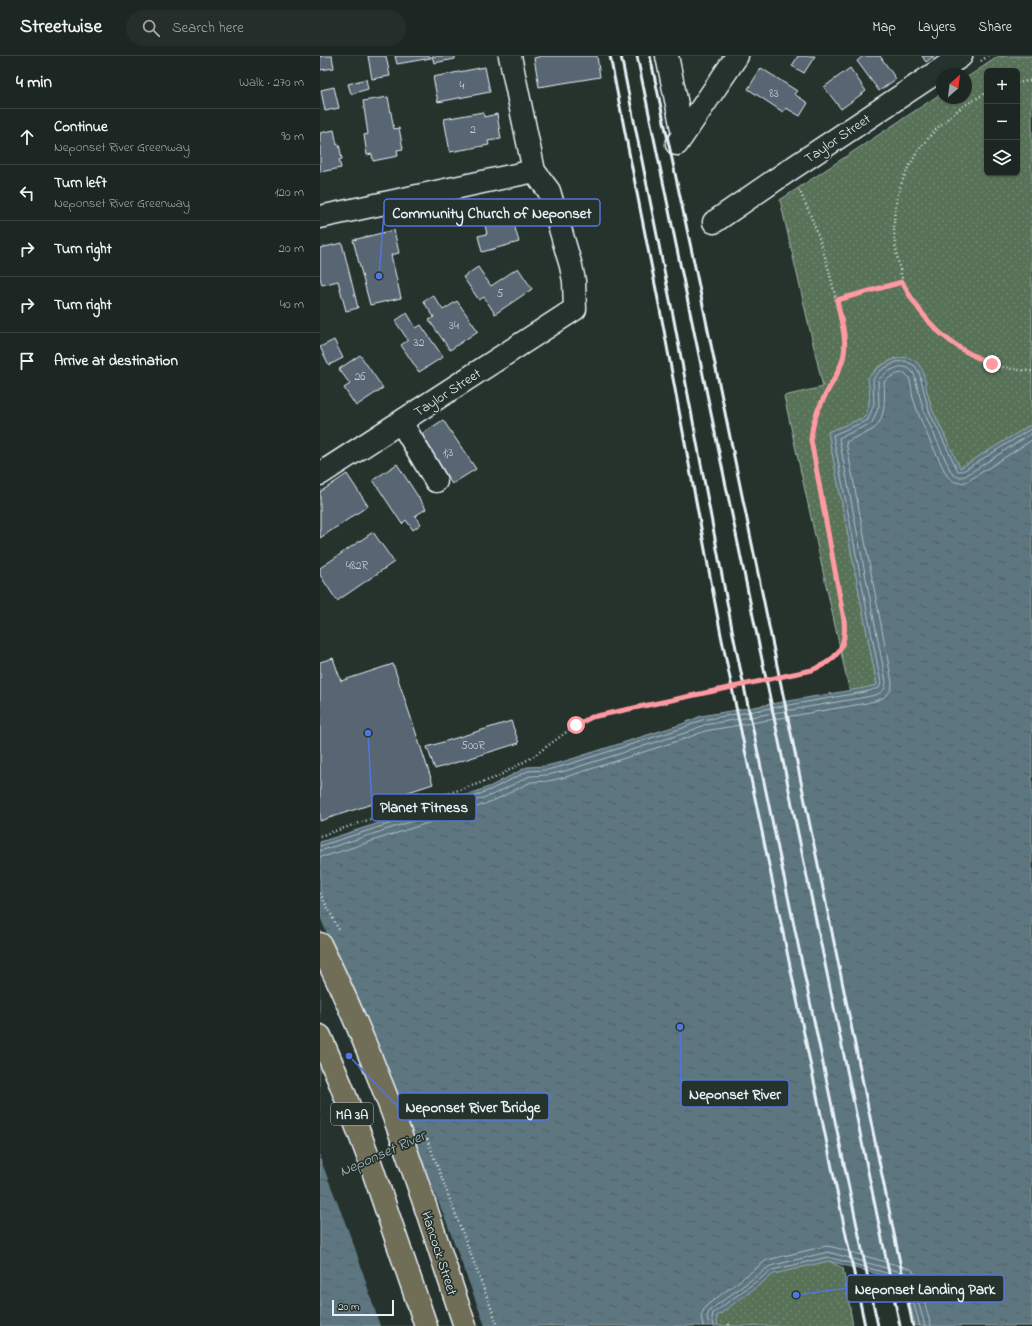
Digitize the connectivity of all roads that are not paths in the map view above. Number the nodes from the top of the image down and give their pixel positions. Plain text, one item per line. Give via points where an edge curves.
1 (510, 56) edge
2 (667, 56) edge
3 (737, 56) edge
4 (961, 56) edge
5 (534, 171) junction
6 (320, 217) edge
7 (714, 222) dead end
8 (401, 422) junction
9 (320, 474) edge
10 (436, 481) dead end
11 (320, 944) edge
12 (320, 1036) edge
13 (426, 1326) edge
14 (465, 1326) edge

1 - 5 street
2 - 3 street via 680,139
4 - 7 street, Taylor Street
5 - 6 street
5 - 8 street, Taylor Street via 550,191 572,266 575,309
8 - 9 street, Taylor Street
8 - 10 street
11 - 14 main road, Hancock Street / MA 3A via 375,1068 396,1123
12 - 13 main road, MA 3A via 368,1156

